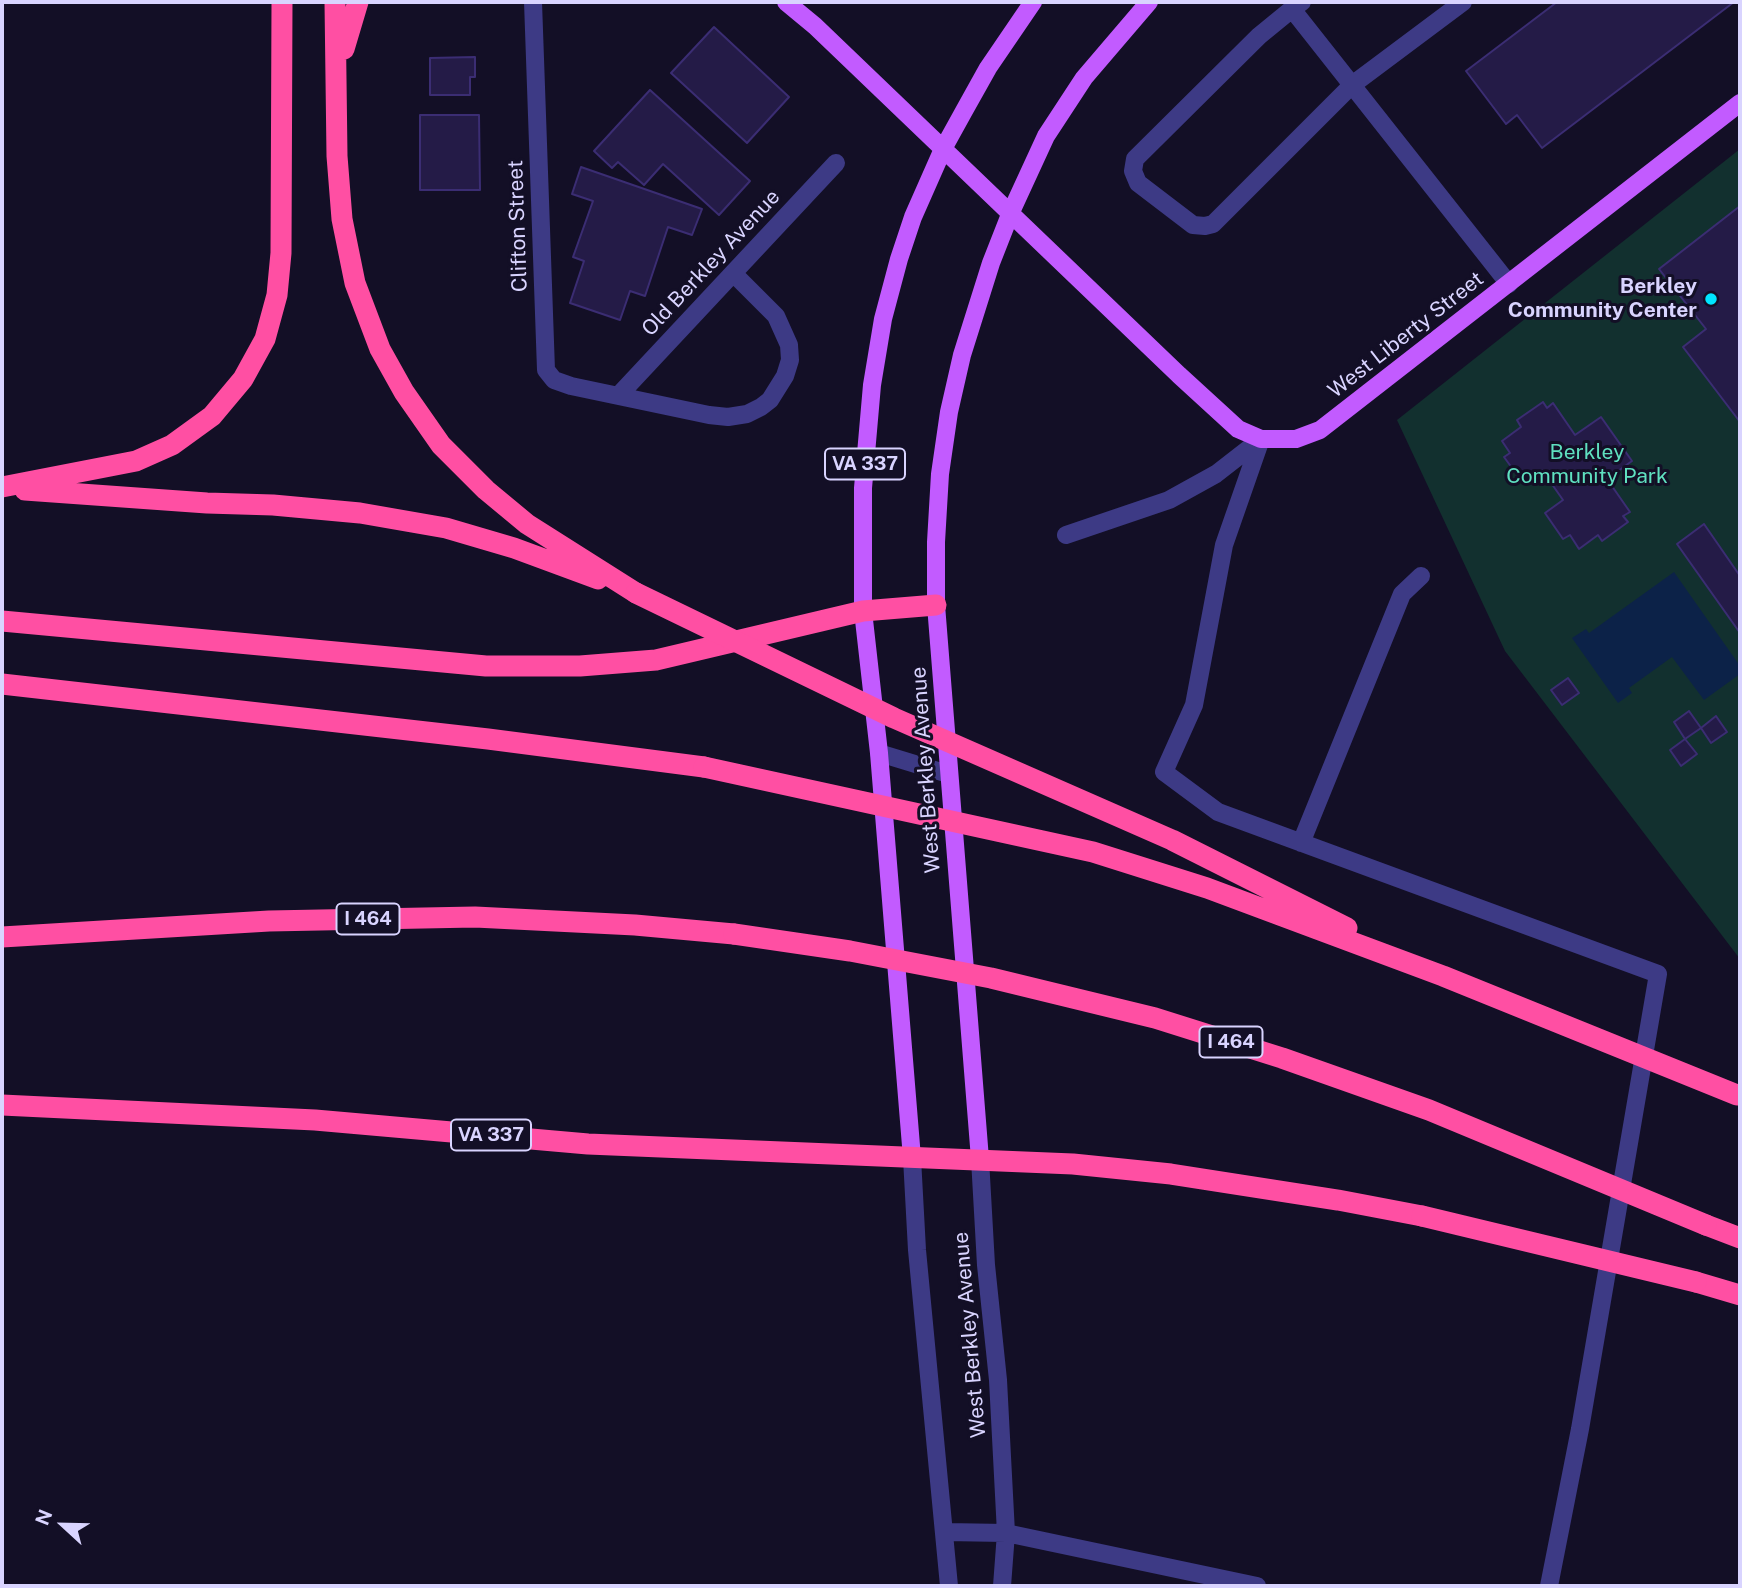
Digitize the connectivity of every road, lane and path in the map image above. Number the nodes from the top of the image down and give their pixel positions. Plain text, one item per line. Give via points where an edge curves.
1 (282, 2) edge
2 (335, 2) edge
3 (358, 2) edge
4 (533, 2) edge
5 (786, 2) edge
6 (1033, 2) edge
7 (1149, 2) edge
8 (1463, 2) edge
9 (1297, 6) edge
10 (337, 82) junction
11 (1352, 85) junction
12 (1740, 103) edge
13 (943, 149) junction
14 (836, 163) dead end
15 (1011, 212) junction
16 (733, 273) junction
17 (1509, 284) junction
18 (619, 395) junction
19 (1261, 439) junction
20 (2, 487) edge
21 (1066, 536) dead end
22 (1421, 576) dead end
23 (636, 593) junction
24 (936, 605) junction
25 (863, 611) junction
26 (2, 621) edge
27 (2, 684) edge
28 (880, 753) junction
29 (948, 774) junction
30 (1301, 843) junction
31 (2, 937) edge
32 (1443, 976) junction
33 (1739, 1095) edge
34 (2, 1105) edge
35 (912, 1158) junction
36 (980, 1159) junction
37 (1740, 1238) edge
38 (1740, 1294) edge
39 (945, 1532) junction
40 (1006, 1533) junction
41 (948, 1586) edge
42 (1002, 1586) edge
43 (1258, 1586) edge
44 (1549, 1586) edge

1 - 20 highway via 277,295 265,339 243,379 212,416 172,445 136,461
2 - 10 highway
3 - 10 highway
4 - 18 street, Clifton Street via 546,370 554,380 571,386
5 - 13 main road
6 - 13 main road, West Berkley Avenue via 988,68
7 - 15 main road, West Berkley Avenue via 1084,78 1046,136
8 - 11 street
9 - 11 street
9 - 11 street via 1259,36 1135,159 1138,183 1194,225 1213,224
10 - 23 highway via 342,219 352,270 373,331 404,392 441,445 486,490 527,524
11 - 17 street
12 - 17 main road, West Liberty Street
13 - 15 main road
13 - 25 main road, West Berkley Avenue / VA 337 via 909,228 883,319 863,488
14 - 16 street, Old Berkley Avenue
15 - 19 main road via 1238,429
15 - 24 main road, West Berkley Avenue via 966,342 949,412 940,474
16 - 18 street, Old Berkley Avenue
16 - 18 street via 776,316 789,345 785,376 770,400 747,414 728,417
17 - 19 main road, West Liberty Street via 1320,430 1296,439
19 - 21 street via 1216,474 1169,500
19 - 30 street via 1224,545 1194,705 1164,772 1218,813
20 - 23 highway via 360,513 446,528
22 - 30 street via 1402,594
23 - 32 highway, bridge via 894,718 1172,840
24 - 25 highway
24 - 29 main road, West Berkley Avenue
25 - 26 highway via 656,660 580,666 486,667
25 - 28 main road, West Berkley Avenue
27 - 32 highway, bridge via 704,767 1093,852 1207,888
28 - 29 street
28 - 35 main road, West Berkley Avenue
29 - 36 main road, West Berkley Avenue
30 - 44 street via 1658,974
31 - 37 highway, I 464, bridge via 269,921 475,917 734,934 850,951 991,978 1155,1018 1282,1058 1429,1110
32 - 33 highway, bridge
34 - 35 highway, VA 337 via 316,1120 587,1144
35 - 36 highway, VA 337
35 - 39 street, West Berkley Avenue
36 - 38 highway, bridge via 1171,1174 1338,1200 1422,1216
36 - 40 street, West Berkley Avenue
39 - 40 street
39 - 41 street, West Berkley Avenue
40 - 42 street, West Berkley Avenue
40 - 43 street

